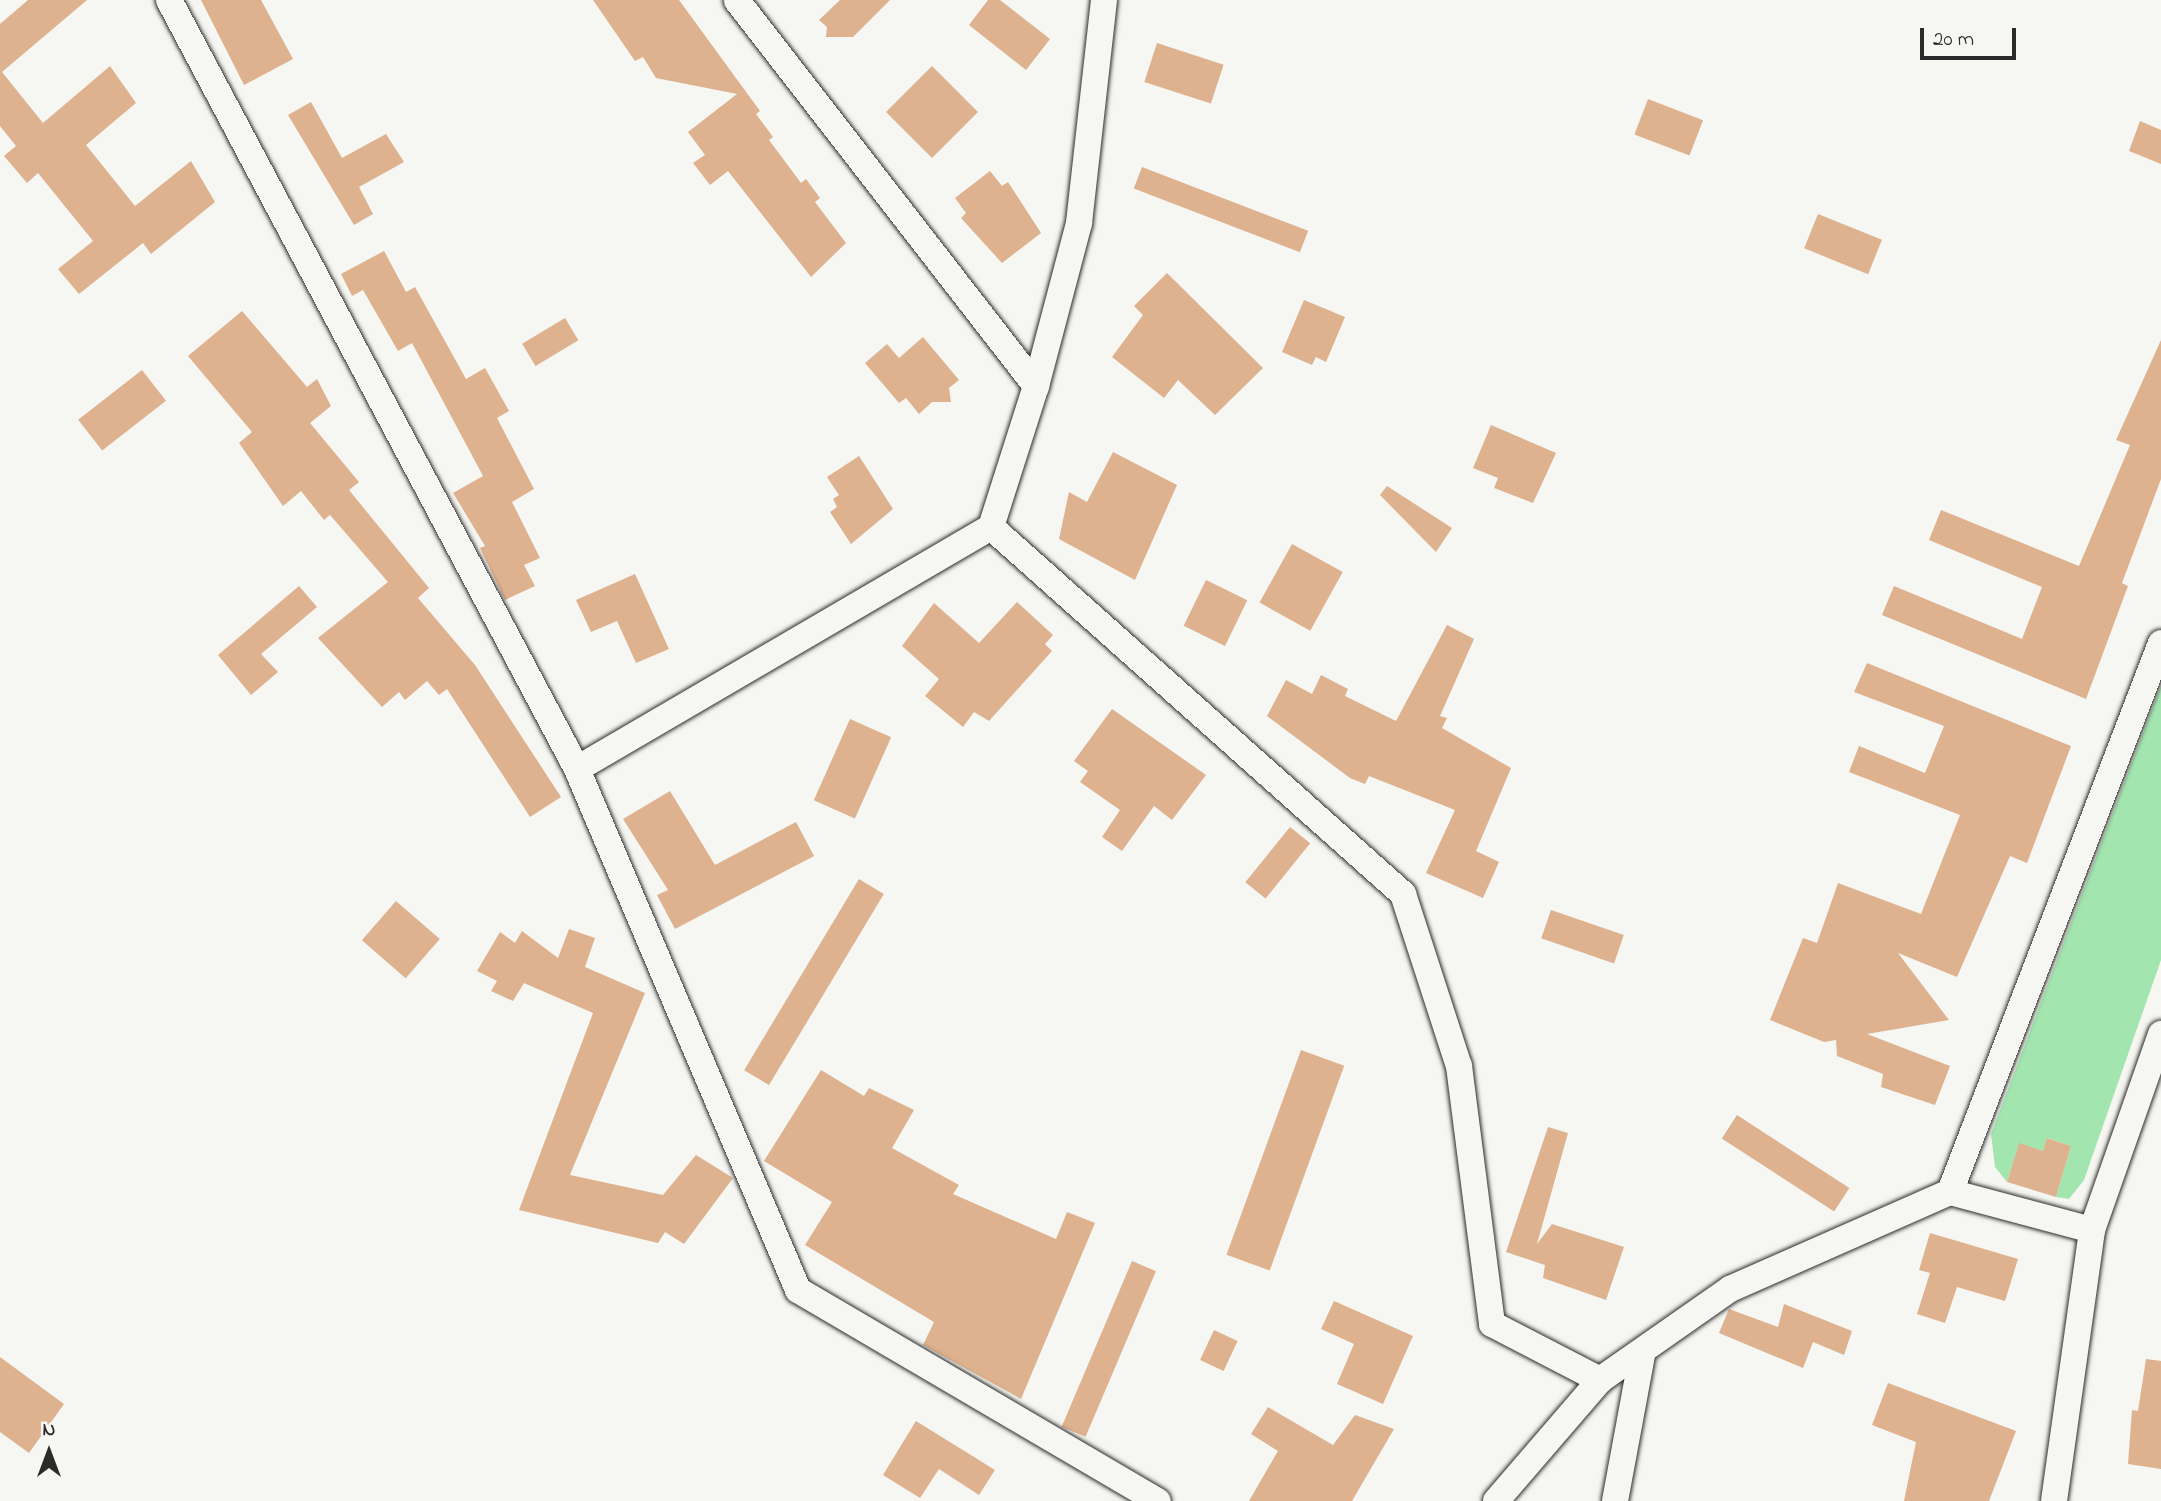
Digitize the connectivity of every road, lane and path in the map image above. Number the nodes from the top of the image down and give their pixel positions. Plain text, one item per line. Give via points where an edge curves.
1 (169, 0) edge
2 (737, 0) edge
3 (1104, 0) edge
4 (1036, 386) junction
5 (991, 527) junction
6 (2161, 643) edge
7 (577, 769) junction
8 (2161, 1034) edge
9 (1950, 1192) junction
10 (2092, 1230) junction
11 (1642, 1354) junction
12 (1600, 1380) junction
13 (1157, 1501) edge
14 (1496, 1501) edge
15 (1615, 1501) edge
16 (2054, 1501) edge

1 - 7 street
2 - 4 street
3 - 4 street via 1079,223
4 - 5 street
5 - 7 street
5 - 12 street via 1403,894 1459,1066 1492,1324
6 - 9 street
7 - 13 street via 798,1290
8 - 10 street
9 - 10 street
9 - 11 street via 1730,1289
10 - 16 street
11 - 12 street
11 - 15 street
12 - 14 street

